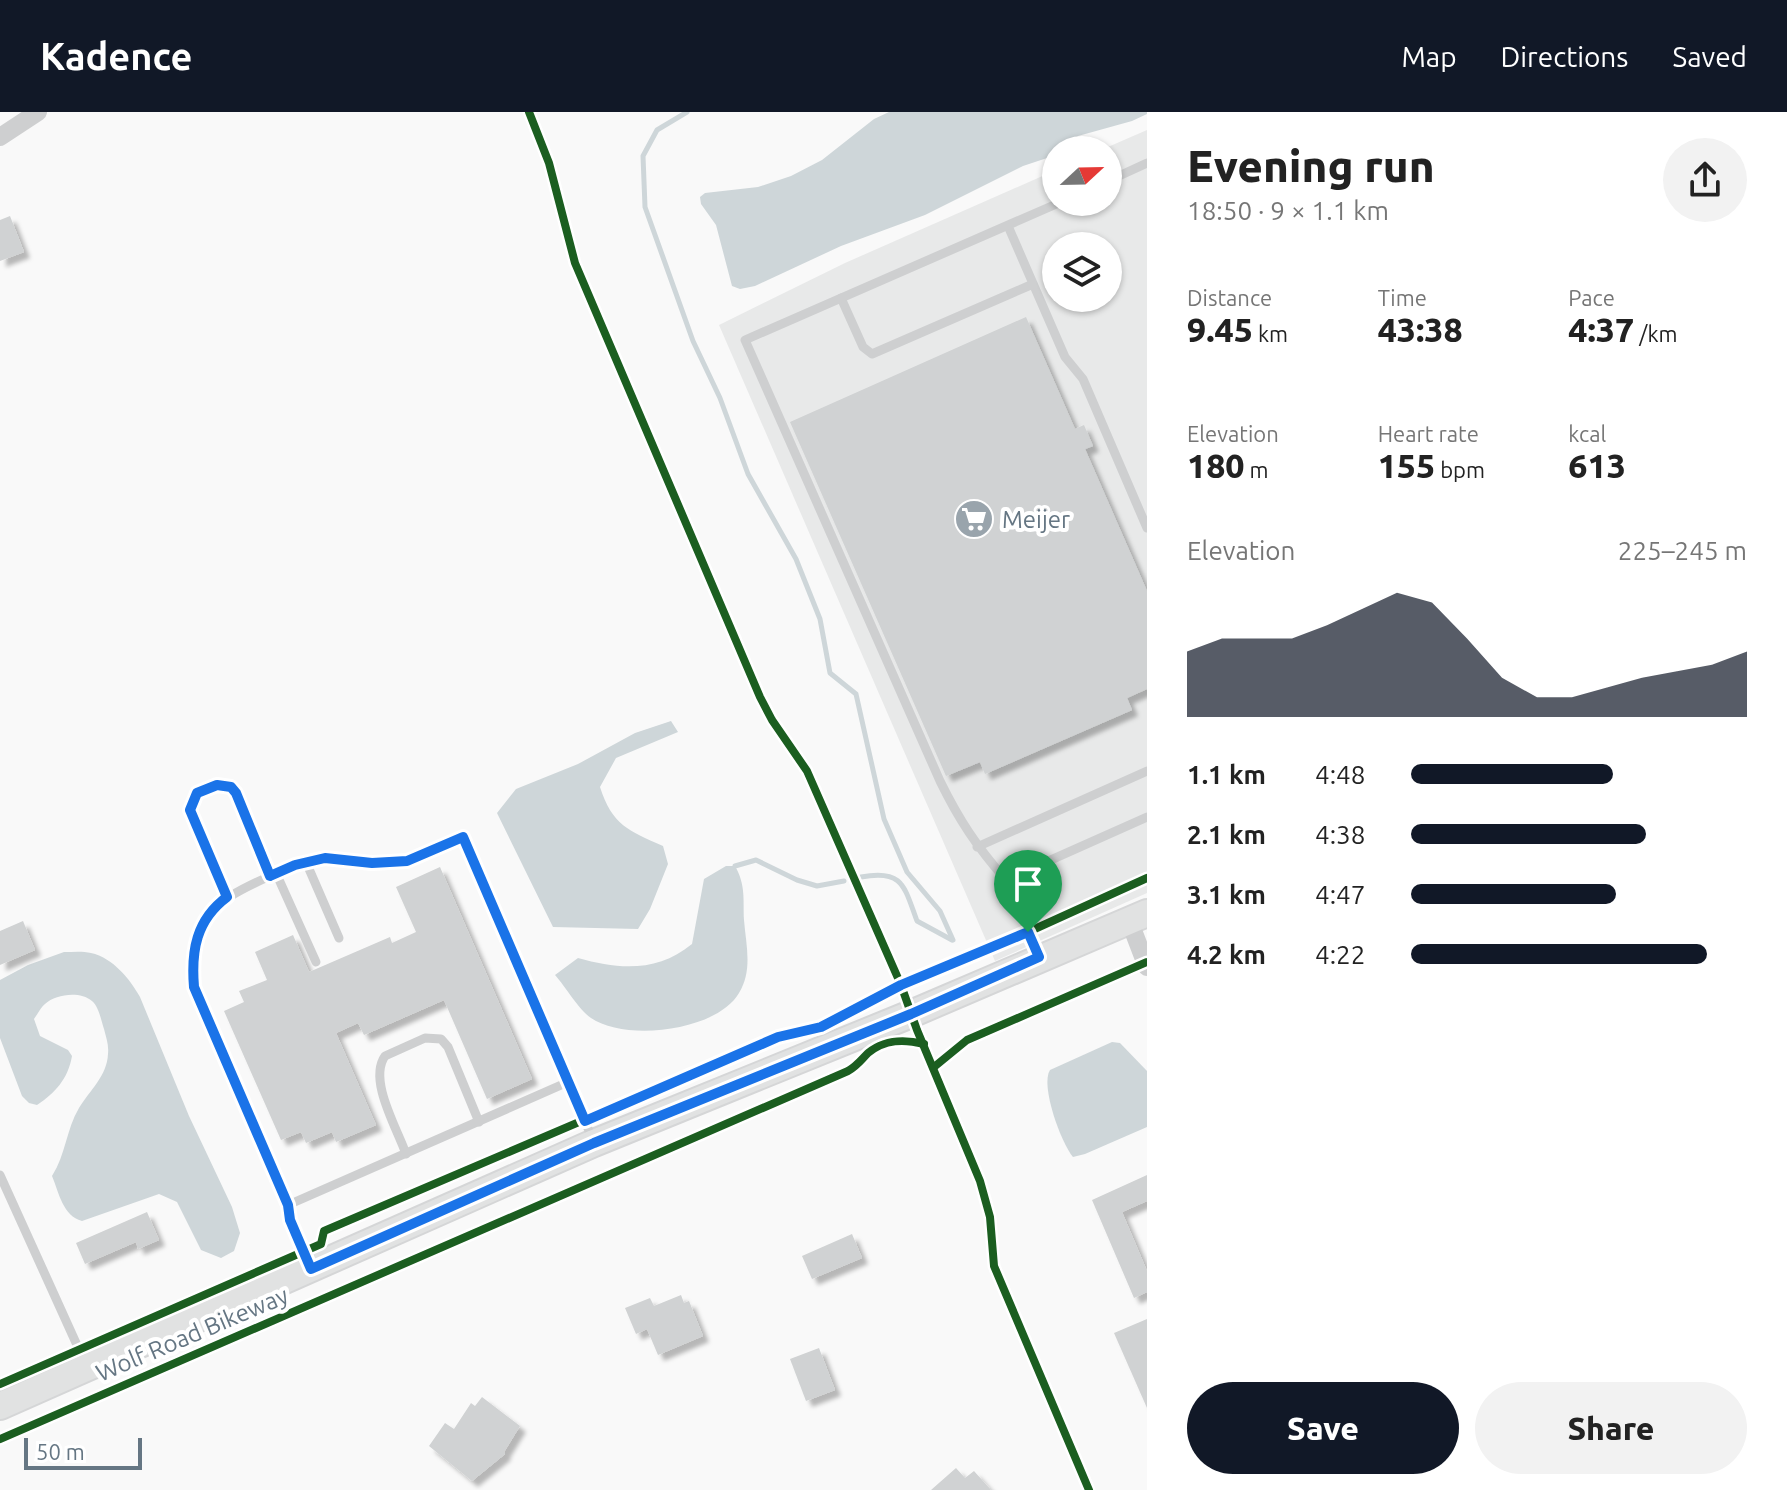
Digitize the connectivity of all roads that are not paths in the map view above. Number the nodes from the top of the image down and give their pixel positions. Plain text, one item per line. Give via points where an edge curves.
1 (38, 112) edge
2 (0, 137) edge
3 (1147, 163) edge
4 (1122, 175) edge
5 (1042, 211) edge
6 (1008, 226) junction
7 (1033, 284) junction
8 (841, 298) junction
9 (1147, 528) edge
10 (1147, 771) edge
11 (1147, 817) edge
12 (977, 847) junction
13 (306, 862) junction
14 (273, 875) junction
15 (1006, 880) junction
16 (227, 897) junction
17 (1138, 917) edge
18 (339, 938) dead end
19 (1039, 957) junction
20 (316, 962) dead end
21 (1147, 967) edge
22 (568, 1082) junction
23 (479, 1122) junction
24 (594, 1143) junction
25 (406, 1154) junction
26 (0, 1175) edge
27 (288, 1205) junction
28 (311, 1269) junction
29 (88, 1368) junction
30 (0, 1406) edge

1 - 2 street
3 - 4 lane
5 - 6 lane
6 - 7 lane
6 - 8 lane
7 - 8 lane via 872,354 863,347
7 - 9 lane via 1065,357 1083,379
8 - 12 lane via 745,340 940,781
10 - 12 lane
11 - 15 lane
12 - 15 lane
13 - 14 lane
13 - 18 lane
13 - 22 lane via 325,858 399,863 463,837
14 - 16 lane
14 - 16 lane via 231,787 217,785 197,793 190,810
14 - 20 lane
15 - 19 lane
16 - 27 lane via 195,941 194,987
17 - 19 main road
17 - 21 street
19 - 24 main road
22 - 23 lane
22 - 24 lane
23 - 25 lane
23 - 25 lane via 448,1047 441,1039 425,1038 385,1056 378,1070
24 - 28 main road
25 - 27 lane
26 - 29 lane
27 - 28 lane
28 - 29 main road
29 - 30 main road

